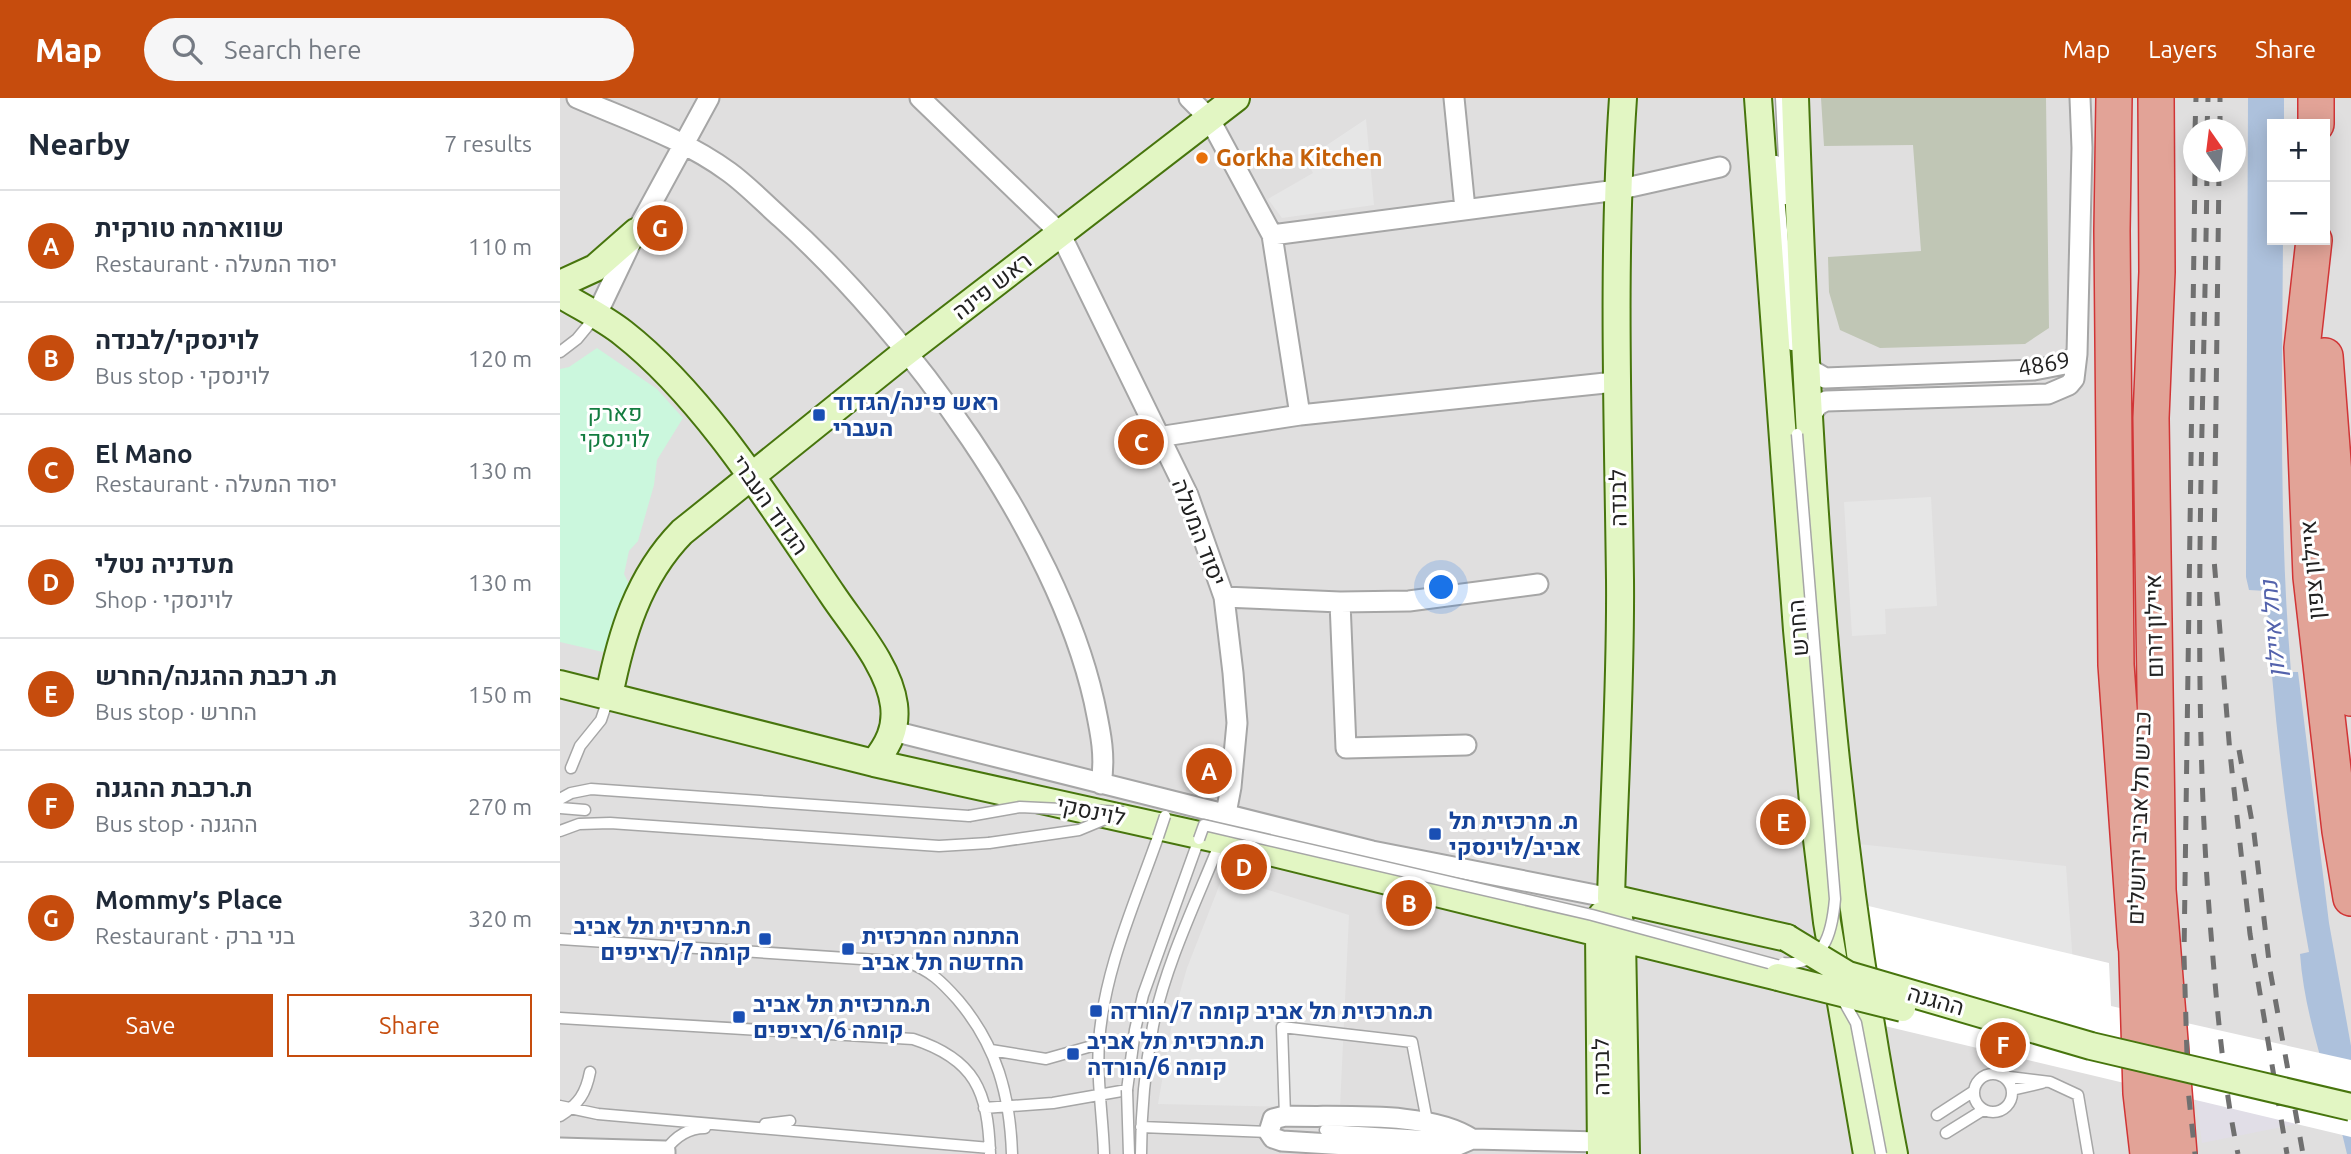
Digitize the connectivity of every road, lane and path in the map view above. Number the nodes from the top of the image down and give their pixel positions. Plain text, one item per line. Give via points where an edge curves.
1 (577, 98) edge
2 (709, 98) edge
3 (920, 98) edge
4 (1189, 98) edge
5 (1236, 98) edge
6 (1454, 98) edge
7 (1623, 98) edge
8 (1759, 98) edge
9 (1770, 98) edge
10 (1781, 98) edge
11 (1795, 98) edge
12 (2080, 98) edge
13 (2102, 98) edge
14 (2114, 98) edge
15 (2156, 98) edge
16 (2316, 98) edge
17 (1209, 118) junction
18 (2316, 119) edge
19 (683, 146) junction
20 (1720, 167) dead end
21 (1617, 190) junction
22 (1465, 208) junction
23 (2112, 231) junction
24 (636, 232) junction
25 (1060, 233) junction
26 (1272, 235) junction
27 (2315, 245) edge
28 (2316, 245) edge
29 (560, 284) edge
30 (560, 294) edge
31 (596, 316) junction
32 (907, 351) junction
33 (560, 352) edge
34 (1797, 354) junction
35 (2077, 354) junction
36 (1615, 382) junction
37 (1300, 415) junction
38 (2151, 418) junction
39 (1801, 424) junction
40 (1158, 437) junction
41 (2351, 451) edge
42 (753, 478) junction
43 (1538, 584) dead end
44 (1224, 597) junction
45 (1340, 602) junction
46 (2343, 617) junction
47 (560, 684) edge
48 (609, 696) junction
49 (2351, 698) edge
50 (893, 731) junction
51 (1466, 746) dead end
52 (874, 763) junction
53 (571, 768) dead end
54 (1101, 784) junction
55 (560, 799) edge
56 (560, 808) edge
57 (585, 810) dead end
58 (1124, 812) junction
59 (1166, 816) junction
60 (1218, 827) junction
61 (560, 831) edge
62 (1611, 898) junction
63 (2351, 898) edge
64 (1610, 935) junction
65 (560, 939) edge
66 (2136, 946) junction
67 (1659, 948) junction
68 (1777, 970) junction
69 (1621, 977) junction
70 (560, 1018) edge
71 (1099, 1044) junction
72 (991, 1050) junction
73 (590, 1072) dead end
74 (2001, 1076) junction
75 (2050, 1082) junction
76 (1127, 1090) junction
77 (2012, 1090) junction
78 (1974, 1091) junction
79 (560, 1106) edge
80 (2351, 1107) edge
81 (984, 1108) junction
82 (1983, 1110) junction
83 (1937, 1115) dead end
84 (560, 1116) edge
85 (1285, 1116) junction
86 (790, 1121) dead end
87 (1427, 1121) junction
88 (2351, 1121) edge
89 (1141, 1127) junction
90 (1325, 1130) dead end
91 (1269, 1132) junction
92 (1946, 1133) dead end
93 (1472, 1139) junction
94 (560, 1148) edge
95 (1296, 1148) edge
96 (990, 1151) edge
97 (1451, 1151) edge
98 (1612, 1151) edge
99 (666, 1153) edge
100 (1012, 1154) edge
101 (1104, 1154) edge
102 (1129, 1154) edge
103 (1141, 1154) edge
104 (1867, 1154) edge
105 (1881, 1154) edge
106 (1894, 1154) edge
107 (2088, 1154) edge
108 (2148, 1154) edge
109 (2179, 1154) edge

1 - 19 street
2 - 19 street
3 - 25 street, יסוד המעלה
4 - 17 street
5 - 17 street, ראש פינה
6 - 22 street
7 - 21 street, לבנדה
8 - 104 street, החרש via 1815,823 1827,922
9 - 34 lane
10 - 34 lane
11 - 34 street, החרש
12 - 35 street
13 - 23 highway
14 - 23 highway
15 - 38 highway, איילון דרום via 2157,272
16 - 18 highway
17 - 25 street, ראש פינה
17 - 26 street
19 - 24 street
19 - 32 street via 729,172 806,241
20 - 21 street
21 - 22 street
21 - 36 street, לבנדה
22 - 26 street
23 - 66 highway via 2116,665
24 - 29 street via 595,268
24 - 31 street
25 - 32 street, ראש פינה
25 - 40 street, יסוד המעלה
26 - 37 street
27 - 63 highway, איילון צפון via 2302,348 2311,578
28 - 46 highway
30 - 31 street, הגדוד העברי
31 - 33 lane
31 - 42 street, הגדוד העברי via 624,334 672,380
32 - 42 street, ראש פינה
32 - 54 street via 1001,489 1062,607 1086,664 1104,744
34 - 35 street, 4869 via 1825,378 2034,370 2065,364
34 - 39 street, החרש
35 - 39 street, 4869 via 2074,379 2048,394 1826,401
36 - 37 street
36 - 62 street, לבנדה via 1620,583
37 - 40 street
38 - 66 highway, כביש תל אביב ירושלים
38 - 109 highway, איילון דרום via 2158,890
39 - 68 lane, bridge via 1835,899 1832,929 1820,952
39 - 106 street, החרש via 1843,823 1867,1010
40 - 44 street, יסוד המעלה via 1188,495
41 - 46 highway
42 - 48 street, ראש פינה via 682,532 649,572 622,642
42 - 50 street, הגדוד העברי via 887,681 894,705
43 - 45 street via 1409,601
44 - 45 street
44 - 60 street, יסוד המעלה via 1237,723
45 - 51 street via 1346,748
46 - 49 highway
47 - 48 street, לוינסקי
48 - 52 street, לוינסקי
48 - 53 lane
50 - 52 street
50 - 54 street, לוינסקי
52 - 60 street, לוינסקי
54 - 60 street, לוינסקי
55 - 58 lane, bridge via 591,789 968,816 1020,807
56 - 57 lane
58 - 59 lane
58 - 61 lane, bridge via 1079,830 939,846 610,823 579,824
59 - 60 lane
59 - 71 lane, bridge via 1112,965
60 - 62 street, לוינסקי via 1371,851
60 - 64 street, לוינסקי
60 - 68 lane, bridge via 1591,915
60 - 76 lane, bridge via 1143,995
60 - 89 lane via 1153,1024
62 - 64 street, לבנדה via 1619,918
62 - 80 street, ההגנה, bridge via 1787,938 1848,975 2091,1046
64 - 67 street, ההגנה
64 - 69 street, לבנדה
64 - 98 street, לבנדה
65 - 72 lane via 907,962 939,978 974,1019
66 - 108 highway, כביש תל אביב ירושלים
67 - 68 street, ההגנה
67 - 69 street via 1635,956
68 - 88 street, ההגנה, bridge via 2115,1067
68 - 105 lane, bridge via 1819,981 1852,1011
69 - 98 street, לבנדה
70 - 81 lane via 913,1040 944,1049 969,1071
71 - 72 lane via 1046,1059
71 - 101 lane
72 - 100 lane via 1005,1089
73 - 84 lane via 575,1107
74 - 75 lane
74 - 77 lane
74 - 78 lane via 1987,1075
75 - 77 lane
75 - 107 lane via 2078,1095
76 - 81 lane via 1053,1103
76 - 102 lane, bridge
77 - 82 lane via 2004,1109
78 - 82 lane
78 - 83 lane
79 - 96 lane via 598,1114
81 - 96 lane
82 - 92 lane
85 - 87 street
85 - 87 lane via 1282,1027 1412,1042
85 - 91 street via 1273,1119
86 - 99 lane via 695,1128 674,1139
87 - 93 street via 1452,1126
89 - 91 lane
89 - 103 lane
90 - 93 lane
91 - 95 street
93 - 97 street
93 - 98 street
94 - 99 street
95 - 97 street

